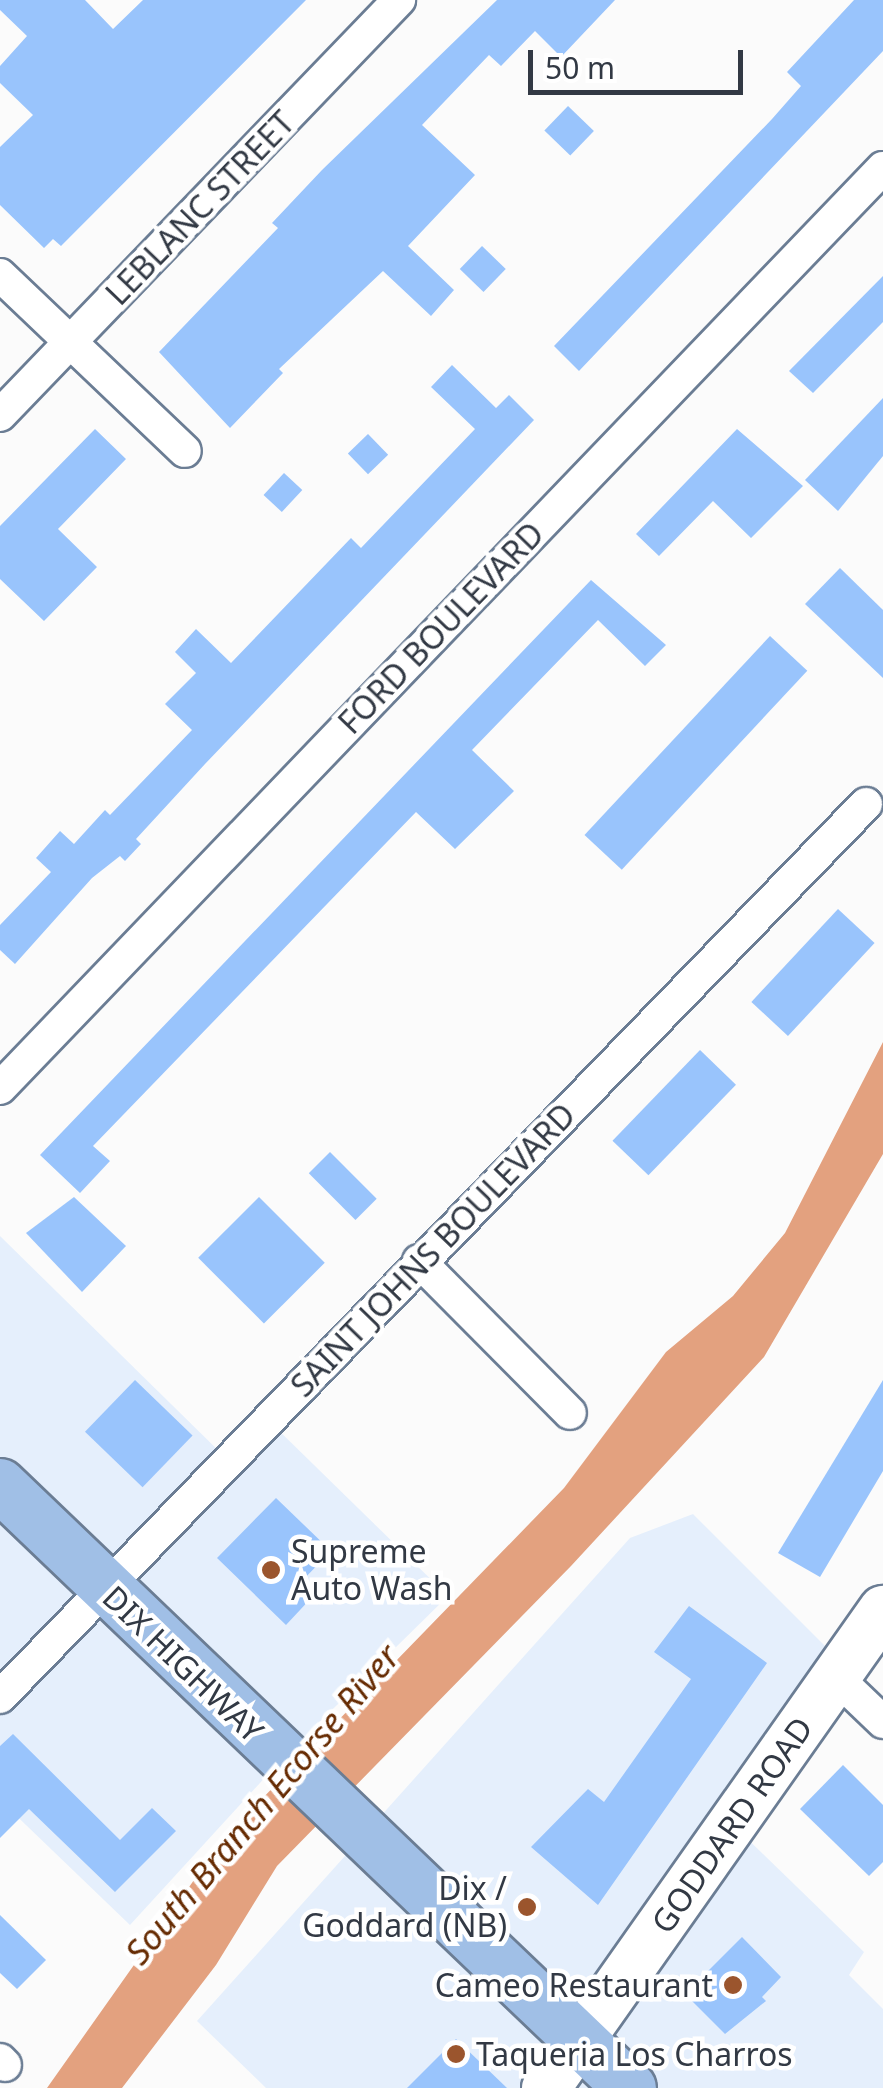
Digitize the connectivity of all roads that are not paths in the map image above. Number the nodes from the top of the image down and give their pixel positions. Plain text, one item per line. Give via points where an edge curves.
1 (399, 0) edge
2 (883, 168) edge
3 (0, 275) edge
4 (70, 342) junction
5 (0, 415) edge
6 (185, 451) dead end
7 (866, 804) dead end
8 (0, 1088) edge
9 (419, 1261) junction
10 (570, 1413) dead end
11 (0, 1485) edge
12 (105, 1588) junction
13 (883, 1610) edge
14 (836, 1677) junction
15 (0, 1696) edge
16 (883, 1722) edge
17 (580, 2040) junction
18 (546, 2088) edge
19 (630, 2088) edge

1 - 4 street, LEBLANC STREET
2 - 8 street, FORD BOULEVARD
3 - 4 street
4 - 5 street, LEBLANC STREET
4 - 6 street
7 - 9 street, SAINT JOHNS BOULEVARD
9 - 10 street
9 - 12 street, SAINT JOHNS BOULEVARD
11 - 12 main road, DIX HIGHWAY
12 - 15 street, SAINT JOHNS BOULEVARD
12 - 17 main road, DIX HIGHWAY
13 - 14 street, GODDARD ROAD
14 - 16 street
14 - 17 street, GODDARD ROAD
17 - 18 street, GODDARD ROAD
17 - 19 main road, DIX HIGHWAY

